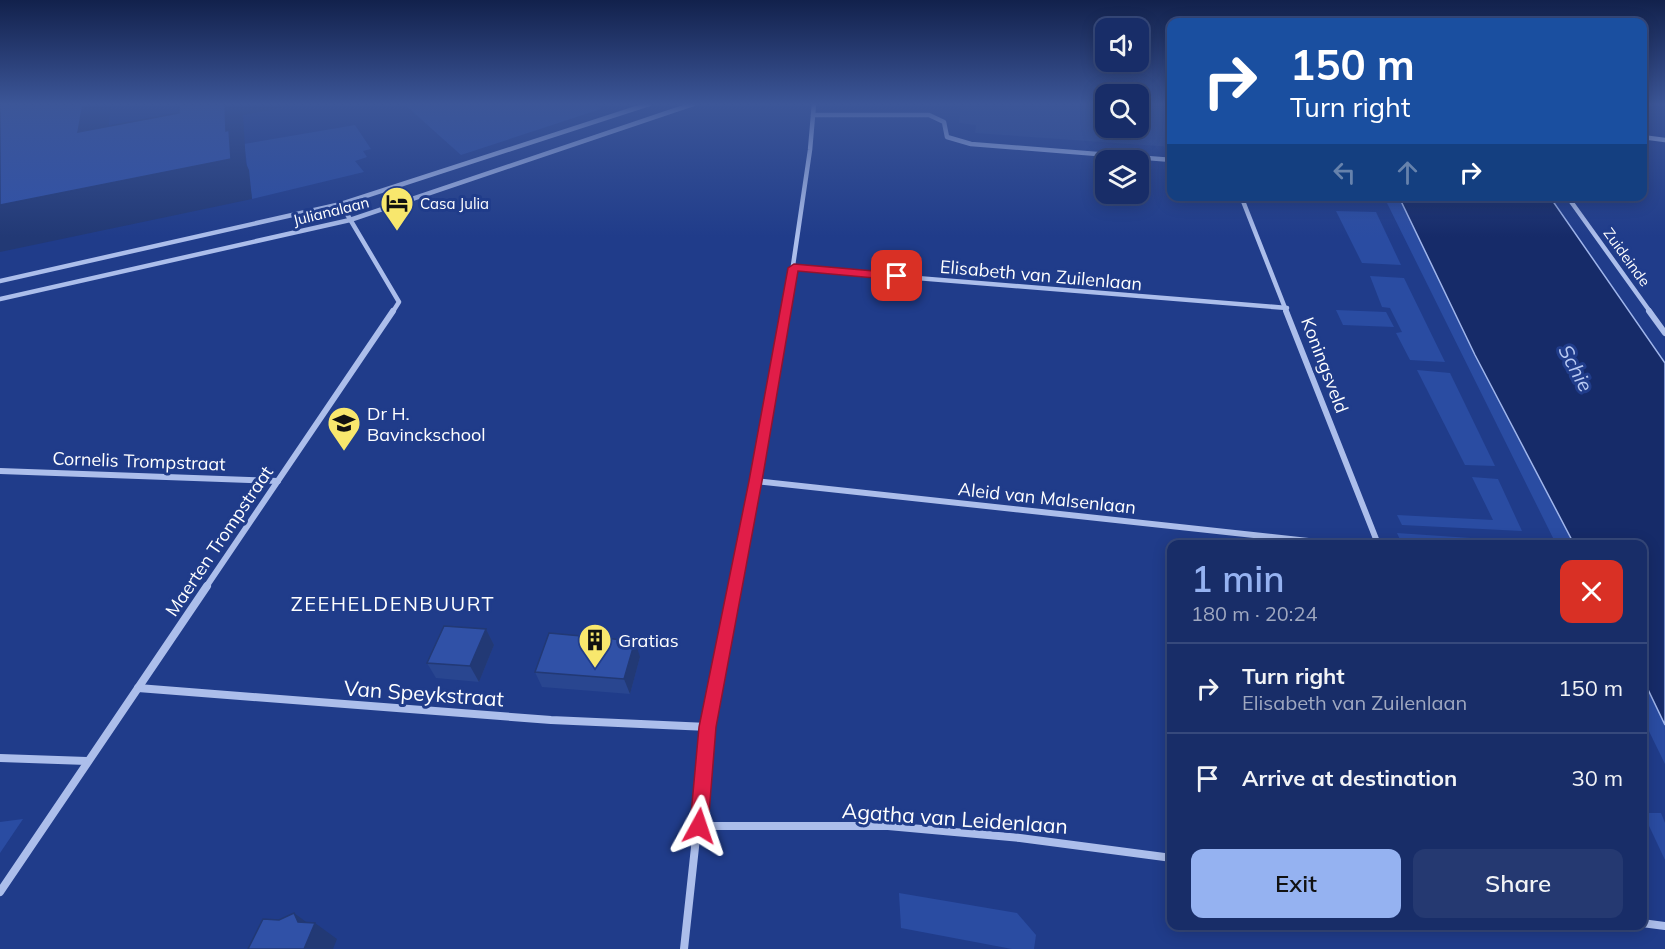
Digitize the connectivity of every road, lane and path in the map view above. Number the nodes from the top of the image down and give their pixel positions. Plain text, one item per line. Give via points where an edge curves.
1 (513, 148) edge
2 (562, 148) edge
3 (809, 148) edge
4 (1028, 148) edge
5 (1167, 159) edge
6 (1243, 201) edge
7 (1571, 201) edge
8 (341, 204) junction
9 (350, 220) junction
10 (794, 268) junction
11 (0, 281) edge
12 (0, 299) edge
13 (1287, 308) junction
14 (1665, 333) edge
15 (0, 471) edge
16 (278, 481) junction
17 (756, 481) junction
18 (1299, 540) edge
19 (1376, 540) edge
20 (138, 688) junction
21 (708, 727) junction
22 (0, 758) edge
23 (87, 761) junction
24 (699, 826) junction
25 (1167, 857) edge
26 (0, 892) edge
27 (1647, 924) edge
28 (1665, 926) edge
29 (684, 949) edge

1 - 8 street, Julianalaan
2 - 9 street, Julianalaan
3 - 10 street
4 - 5 street
6 - 13 street, Koningsveld
7 - 14 street, Zuideinde
8 - 9 street, Maerten Trompstraat
8 - 11 street, Julianalaan
9 - 12 street, Julianalaan
9 - 16 street, Maerten Trompstraat via 399,302
10 - 13 street, Elisabeth van Zuilenlaan
10 - 17 street
13 - 19 street, Koningsveld
15 - 16 street, Cornelis Trompstraat
16 - 20 street, Maerten Trompstraat
17 - 18 street, Aleid van Malsenlaan
17 - 21 street
20 - 21 street, Van Speykstraat via 540,719
20 - 23 street, Maerten Trompstraat
21 - 24 street
22 - 23 street
23 - 26 street, Maerten Trompstraat
24 - 25 street, Agatha van Leidenlaan via 888,826
24 - 29 street
27 - 28 street

